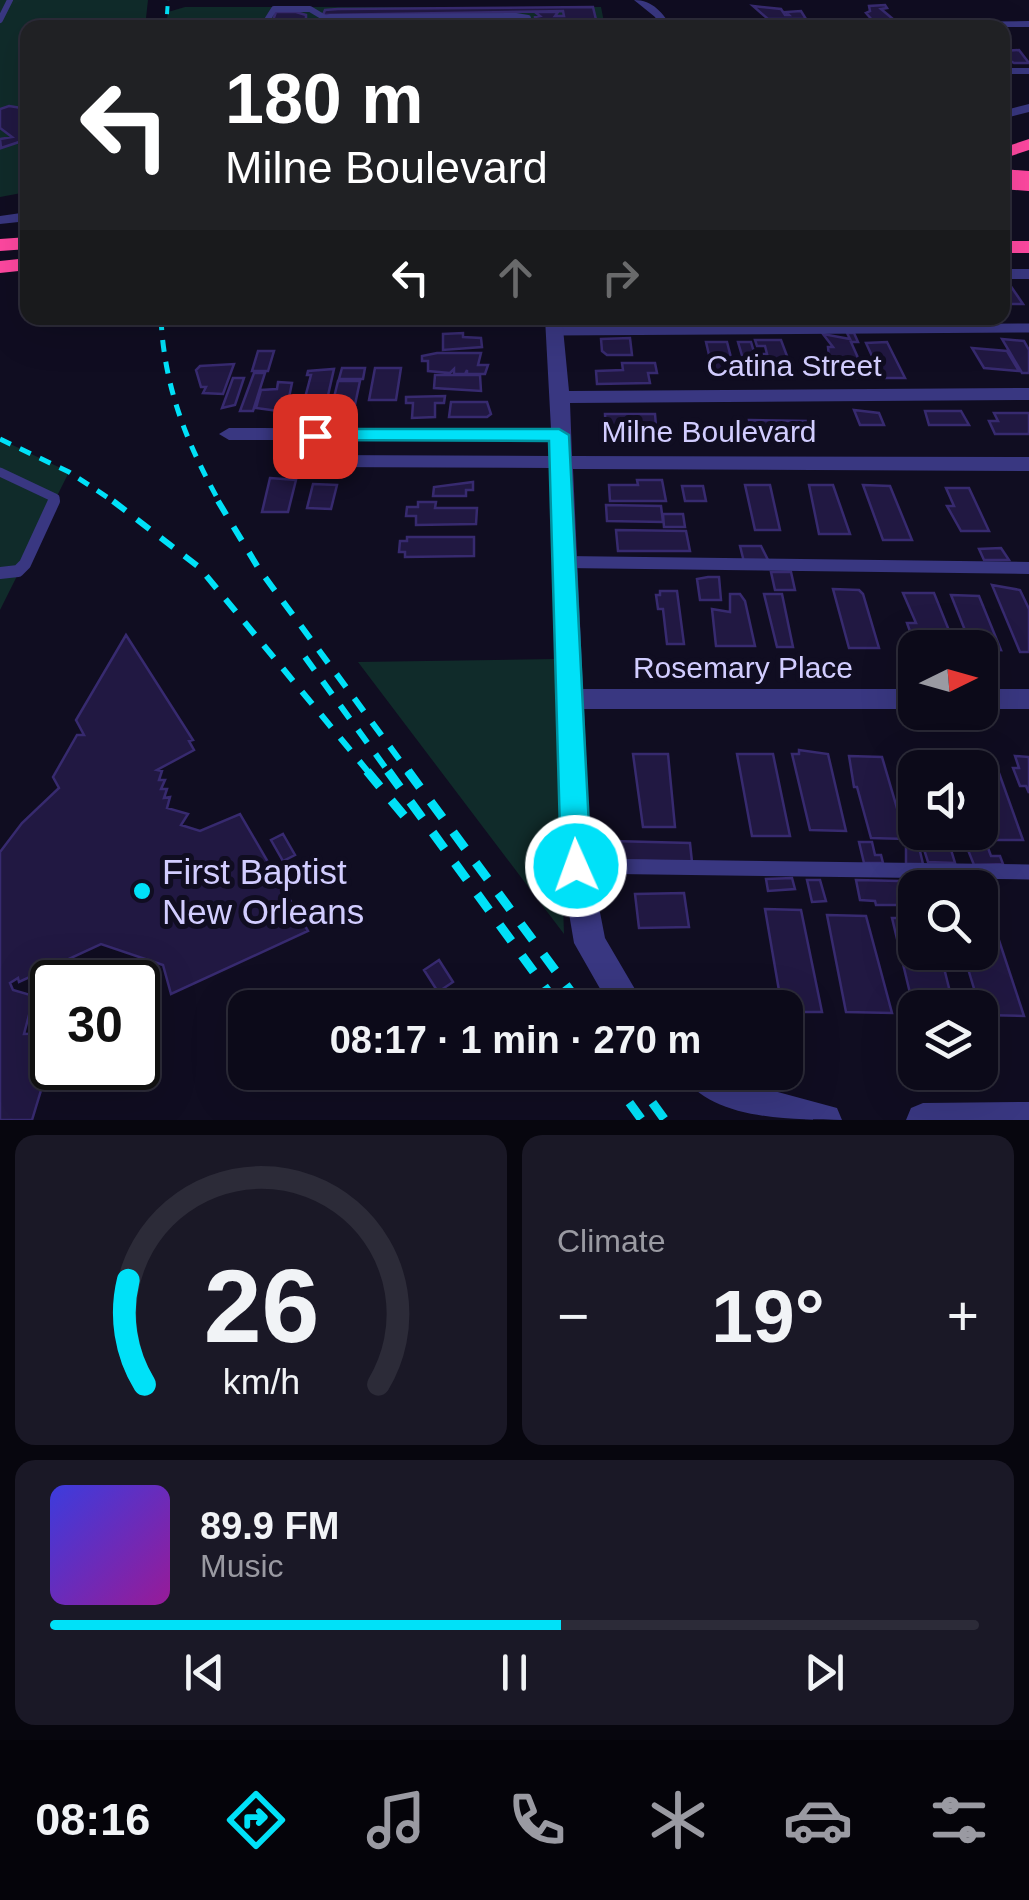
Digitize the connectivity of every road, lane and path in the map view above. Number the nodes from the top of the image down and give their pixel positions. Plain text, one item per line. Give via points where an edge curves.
1 (10, 0) edge
2 (638, 0) edge
3 (325, 18) joint
4 (0, 20) edge
5 (267, 20) edge
6 (528, 20) edge
7 (661, 20) edge
8 (554, 325) edge
9 (673, 325) edge
10 (1029, 328) edge
11 (1029, 394) edge
12 (560, 397) junction
13 (230, 434) dead end
14 (560, 448) junction
15 (1029, 464) edge
16 (0, 472) edge
17 (565, 562) junction
18 (1029, 568) edge
19 (0, 573) edge
20 (898, 699) edge
21 (998, 699) edge
22 (1029, 699) edge
23 (572, 700) junction
24 (576, 866) junction
25 (1029, 872) edge
26 (619, 990) edge
27 (726, 1090) edge
28 (1029, 1119) edge
29 (825, 1120) edge
30 (924, 1120) edge

1 - 4 lane
2 - 7 street
3 - 5 lane via 305,8 274,9
3 - 6 lane
8 - 12 street
9 - 10 lane
11 - 12 street, Catina Street
12 - 14 street
13 - 14 street, Milne Boulevard via 281,435 292,454 316,460
14 - 15 street, Milne Boulevard
14 - 17 street
16 - 19 lane via 56,498 25,564
17 - 18 lane
17 - 23 street
20 - 23 street, Rosemary Place
21 - 22 street
23 - 24 street
24 - 25 lane
24 - 26 street via 590,943
27 - 29 street via 764,1108
28 - 30 street

